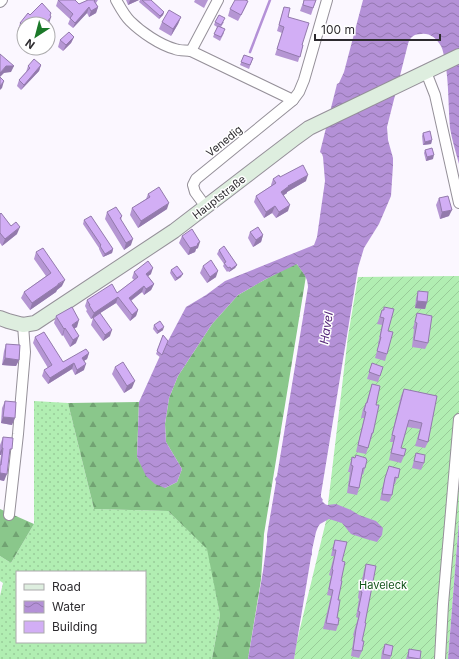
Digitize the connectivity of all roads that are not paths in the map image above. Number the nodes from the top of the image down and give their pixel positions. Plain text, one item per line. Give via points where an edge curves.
1 (116, 0) edge
2 (218, 0) edge
3 (327, 0) edge
4 (191, 51) junction
5 (459, 56) edge
6 (426, 72) junction
7 (293, 100) junction
8 (459, 203) edge
9 (206, 207) junction
10 (0, 318) edge
11 (23, 325) junction
12 (459, 418) edge
13 (9, 515) dead end
14 (440, 659) edge

1 - 4 street via 130,21 144,33 177,50
2 - 4 street
3 - 7 street, Venedig via 304,80
4 - 7 street
5 - 6 main road, Hauptstraße
6 - 8 street via 435,95
6 - 9 main road, Hauptstraße via 309,128
7 - 9 street, Venedig via 196,179 193,185 195,192
9 - 11 main road, Hauptstraße via 163,239 35,323
10 - 11 main road
11 - 13 street via 26,352
12 - 14 street

